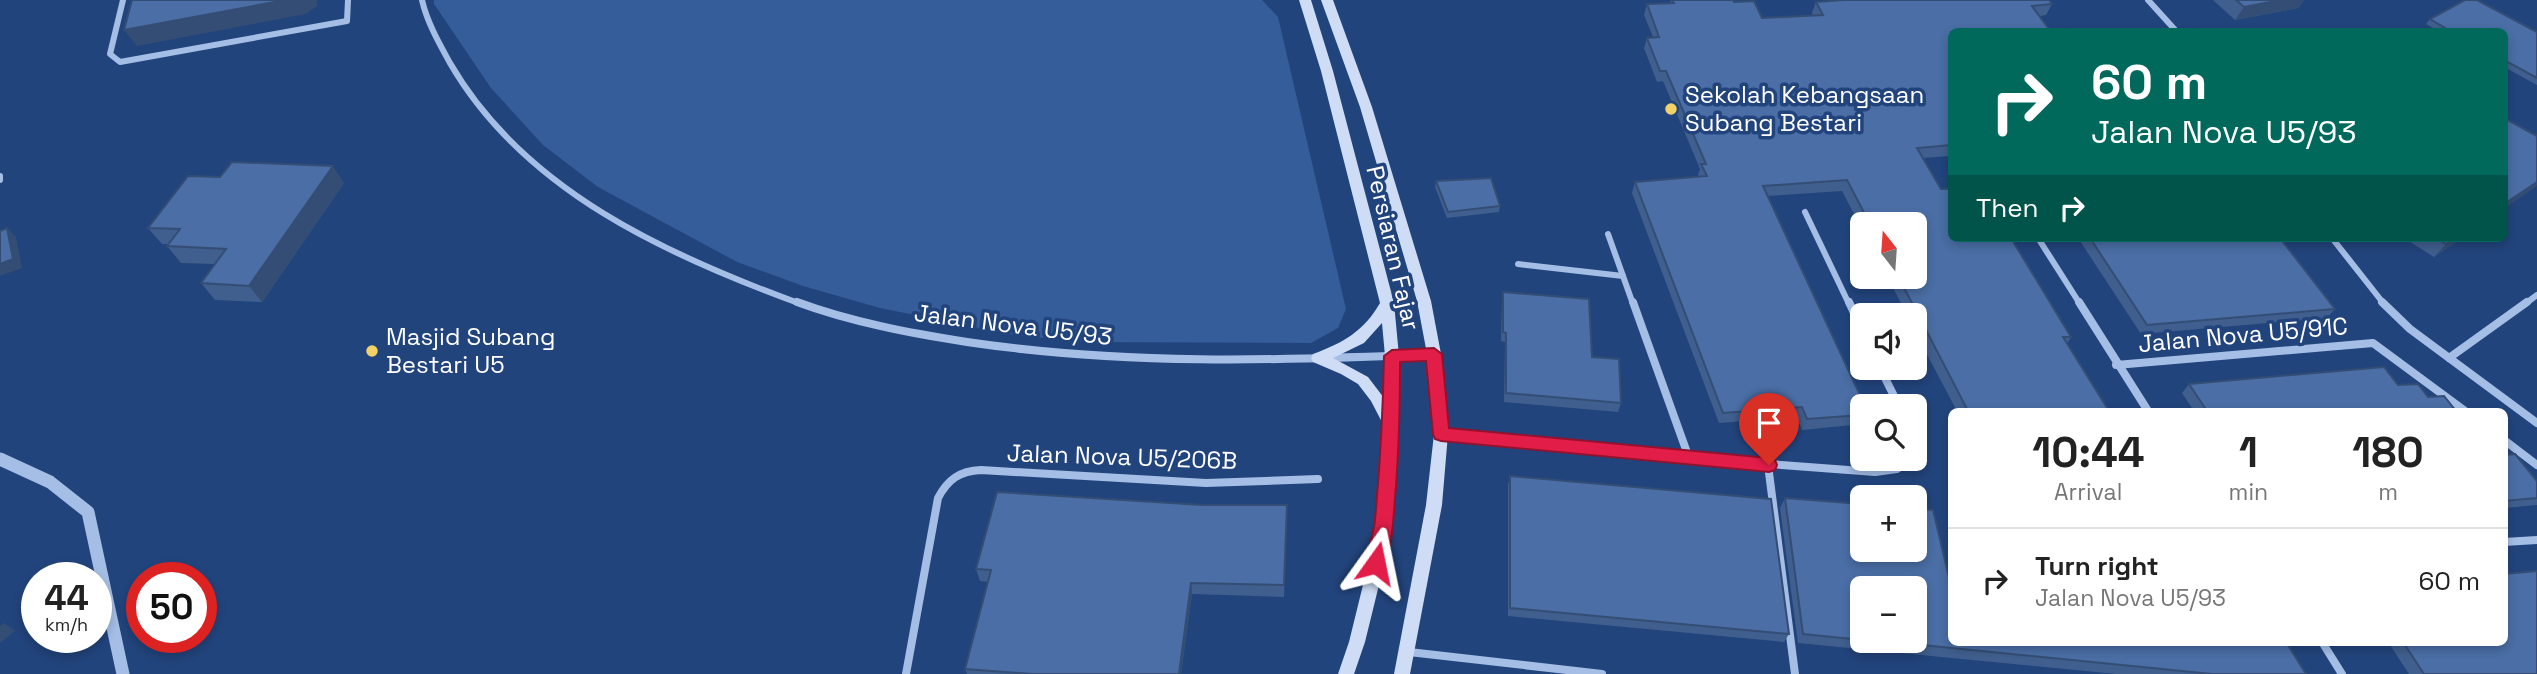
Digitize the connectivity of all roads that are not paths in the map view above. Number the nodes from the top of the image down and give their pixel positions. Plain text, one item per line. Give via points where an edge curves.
1 (122, 0) edge
2 (348, 0) edge
3 (422, 0) edge
4 (1294, 0) edge
5 (1305, 0) edge
6 (2148, 0) edge
7 (1332, 3) edge
8 (1310, 15) junction
9 (2173, 28) edge
10 (1805, 212) dead end
11 (1608, 234) dead end
12 (2040, 242) edge
13 (2335, 242) edge
14 (1518, 264) dead end
15 (1623, 276) junction
16 (2537, 295) edge
17 (1387, 303) junction
18 (1850, 305) edge
19 (1434, 354) junction
20 (1392, 356) junction
21 (1318, 358) junction
22 (2449, 358) junction
23 (2116, 365) junction
24 (2146, 408) edge
25 (2461, 408) edge
26 (2537, 423) edge
27 (1391, 426) junction
28 (1441, 434) junction
29 (2508, 443) edge
30 (1689, 458) junction
31 (0, 459) edge
32 (1769, 465) junction
33 (2537, 465) edge
34 (1850, 470) edge
35 (1860, 471) edge
36 (1882, 471) edge
37 (1318, 479) dead end
38 (2537, 540) edge
39 (2508, 542) edge
40 (2324, 646) edge
41 (1409, 652) junction
42 (122, 674) edge
43 (906, 674) edge
44 (1346, 674) edge
45 (1402, 674) edge
46 (1602, 674) edge
47 (1795, 674) edge
48 (2342, 674) edge

1 - 2 street via 110,54 120,62 347,21
3 - 21 street, Jalan Nova U5/93 via 437,36 478,106 509,139 561,186 703,268 775,296 863,322 959,342 1127,359
4 - 8 main road
5 - 8 main road, Persiaran Fajar
6 - 9 street
7 - 19 main road via 1424,301
8 - 17 main road, Persiaran Fajar
10 - 18 street
11 - 15 street
12 - 23 street
13 - 22 street via 2389,310
14 - 15 street
15 - 30 street
16 - 22 street
17 - 20 main road, Persiaran Fajar
17 - 21 main road via 1363,337
19 - 20 street, Jalan Nova U5/93
19 - 28 main road
20 - 21 street, Jalan Nova U5/93
20 - 27 main road, Persiaran Fajar
21 - 27 main road via 1367,380
22 - 26 street
23 - 24 street
23 - 25 street, Jalan Nova U5/91C via 2373,343
27 - 44 main road, Persiaran Fajar via 1382,536
28 - 30 street
28 - 41 main road
29 - 33 street
30 - 32 street
31 - 42 street via 50,482 88,512
32 - 34 street
32 - 47 street
35 - 36 street
37 - 43 street, Jalan Nova U5/206B via 1206,483 968,470 955,475 939,498
38 - 39 street
40 - 48 street
41 - 45 main road
41 - 46 street

